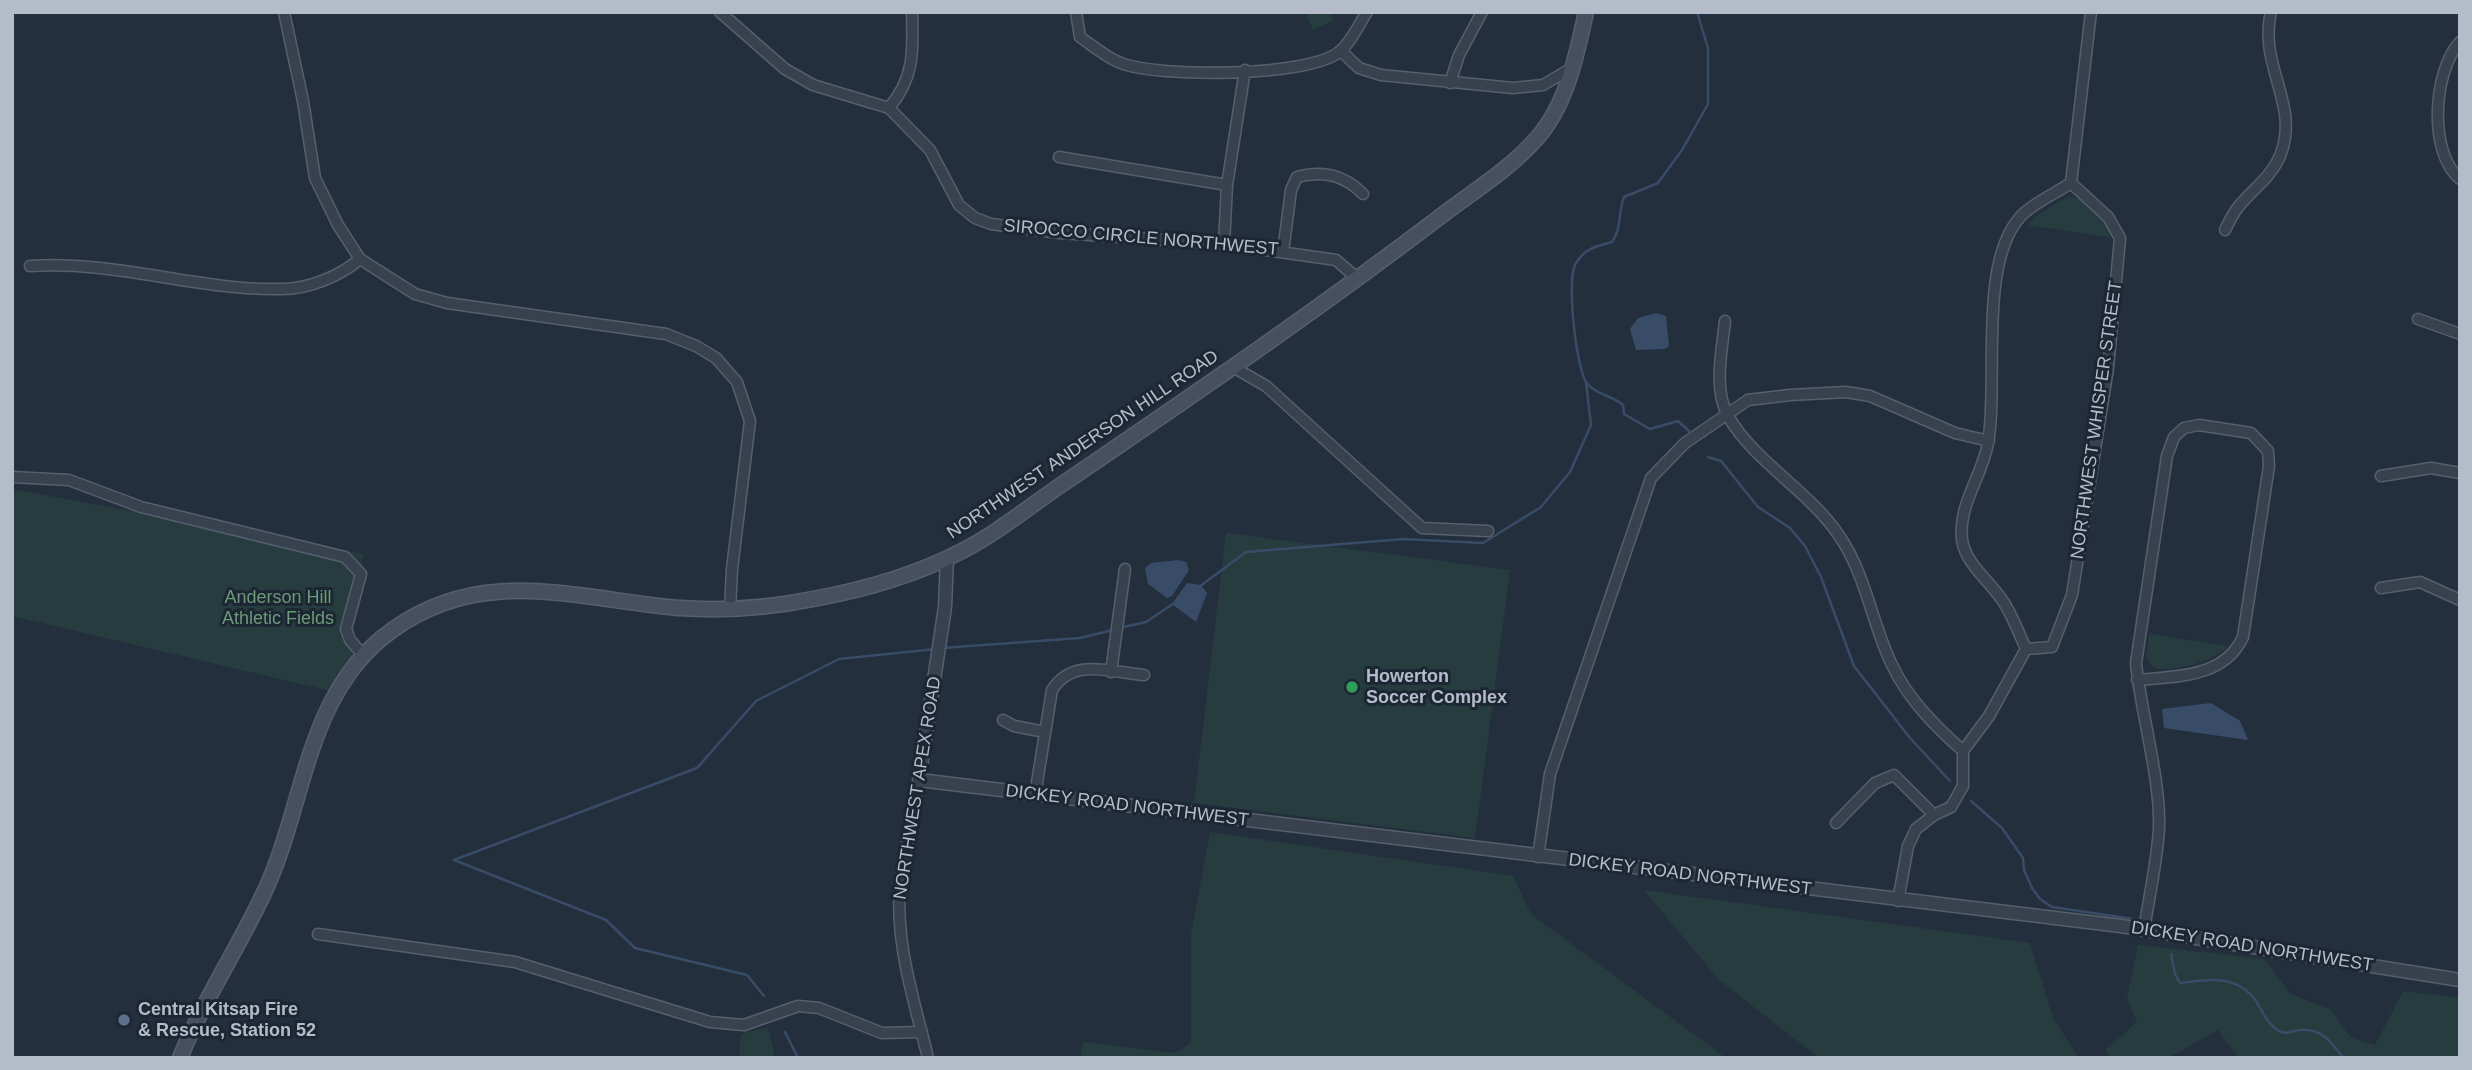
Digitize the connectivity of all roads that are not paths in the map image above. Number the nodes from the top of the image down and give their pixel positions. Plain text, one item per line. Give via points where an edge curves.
1 (284, 12) edge
2 (720, 12) edge
3 (912, 12) edge
4 (1076, 12) edge
5 (1367, 12) edge
6 (1482, 12) edge
7 (1586, 12) edge
8 (2091, 12) edge
9 (2271, 12) edge
10 (2460, 43) edge
11 (1341, 51) junction
12 (1572, 68) junction
13 (1245, 70) junction
14 (1450, 83) junction
15 (889, 108) junction
16 (1059, 157) dead end
17 (2460, 179) edge
18 (2071, 183) junction
19 (1227, 186) junction
20 (1363, 194) dead end
21 (2225, 230) dead end
22 (1224, 244) junction
23 (1283, 252) junction
24 (360, 259) junction
25 (30, 265) dead end
26 (1358, 279) junction
27 (2418, 319) dead end
28 (1725, 321) dead end
29 (2460, 334) edge
30 (1233, 367) junction
31 (1728, 415) junction
32 (1989, 441) junction
33 (2460, 474) edge
34 (2381, 476) dead end
35 (12, 477) edge
36 (1488, 531) dead end
37 (947, 558) junction
38 (1125, 569) dead end
39 (2381, 588) dead end
40 (2460, 600) edge
41 (730, 609) junction
42 (2026, 649) junction
43 (363, 655) junction
44 (1111, 672) junction
45 (1144, 675) dead end
46 (2137, 680) junction
47 (1003, 720) dead end
48 (1045, 732) junction
49 (1963, 751) junction
50 (919, 780) junction
51 (1035, 795) junction
52 (1934, 815) junction
53 (1836, 823) dead end
54 (1538, 857) junction
55 (1898, 901) junction
56 (2144, 930) junction
57 (318, 934) dead end
58 (2460, 980) edge
59 (922, 1032) junction
60 (180, 1058) edge
61 (928, 1058) edge

1 - 24 street via 315,178
2 - 15 street, SIROCCO CIRCLE NORTHWEST via 786,69 813,85
3 - 15 street via 912,66 904,90
4 - 13 street via 1080,37 1120,63 1189,72
5 - 11 street
6 - 14 street
7 - 12 main road, NORTHWEST ANDERSON HILL ROAD
8 - 18 street
9 - 21 street via 2266,44 2283,99 2285,136 2274,169 2239,206
10 - 17 street via 2449,58 2436,115 2445,160
11 - 13 street via 1320,63
11 - 14 street via 1359,68 1381,75
12 - 14 street via 1543,85 1513,88
12 - 26 main road, NORTHWEST ANDERSON HILL ROAD via 1552,118 1524,153
13 - 19 street
15 - 22 street, SIROCCO CIRCLE NORTHWEST via 930,150 959,205 975,218 1060,233
16 - 19 street
18 - 32 street via 2023,214 2007,236 1997,279 1990,350
18 - 42 street, NORTHWEST WHISPER STREET via 2108,217 2120,238 2115,316 2072,595 2052,647
19 - 22 street
20 - 23 street via 1347,178 1311,173 1297,177
22 - 23 street, SIROCCO CIRCLE NORTHWEST
23 - 26 street, SIROCCO CIRCLE NORTHWEST via 1336,260
24 - 25 street via 343,274 283,290 99,266
24 - 41 street via 415,294 447,303 666,334 716,358 737,382 750,421
26 - 30 main road, NORTHWEST ANDERSON HILL ROAD
27 - 29 street
28 - 31 street via 1721,368
30 - 36 street via 1266,386 1422,528
30 - 37 main road, NORTHWEST ANDERSON HILL ROAD via 973,545
31 - 32 street via 1748,400 1846,392 1870,396 1955,433
31 - 49 street via 1842,539 1892,666 1928,718
31 - 54 street via 1685,443 1651,478 1550,774
32 - 42 street via 1966,501 1962,542 1972,564 2006,605
33 - 34 street via 2431,468
35 - 43 street via 69,480 141,507 345,557 361,574 346,629
37 - 41 main road, NORTHWEST ANDERSON HILL ROAD via 823,597
37 - 50 street, NORTHWEST APEX ROAD via 946,607
38 - 44 street
39 - 40 street via 2420,582
41 - 43 main road, NORTHWEST ANDERSON HILL ROAD via 680,608 529,590 484,592 422,612 394,628
42 - 49 street via 1989,716
43 - 60 main road, NORTHWEST ANDERSON HILL ROAD via 328,706 264,894
44 - 45 street
44 - 48 street via 1080,668 1061,676 1052,690
46 - 46 street via 2137,653 2167,456 2174,437 2184,428 2199,425 2251,433 2269,451 2269,466 2243,637 2224,663 2206,671
46 - 56 street via 2159,828
47 - 48 street
48 - 51 street
49 - 52 street via 1963,786 1951,807
50 - 51 street, DICKEY ROAD NORTHWEST
50 - 59 street, NORTHWEST APEX ROAD via 900,888 900,918
51 - 54 street, DICKEY ROAD NORTHWEST
52 - 53 street via 1894,775 1875,783
52 - 55 street via 1916,829 1908,846
54 - 55 street, DICKEY ROAD NORTHWEST
55 - 56 street, DICKEY ROAD NORTHWEST
56 - 58 street, DICKEY ROAD NORTHWEST
57 - 59 street via 515,962 710,1022 744,1025 798,1006 819,1008 882,1033
59 - 61 street, NORTHWEST APEX ROAD

